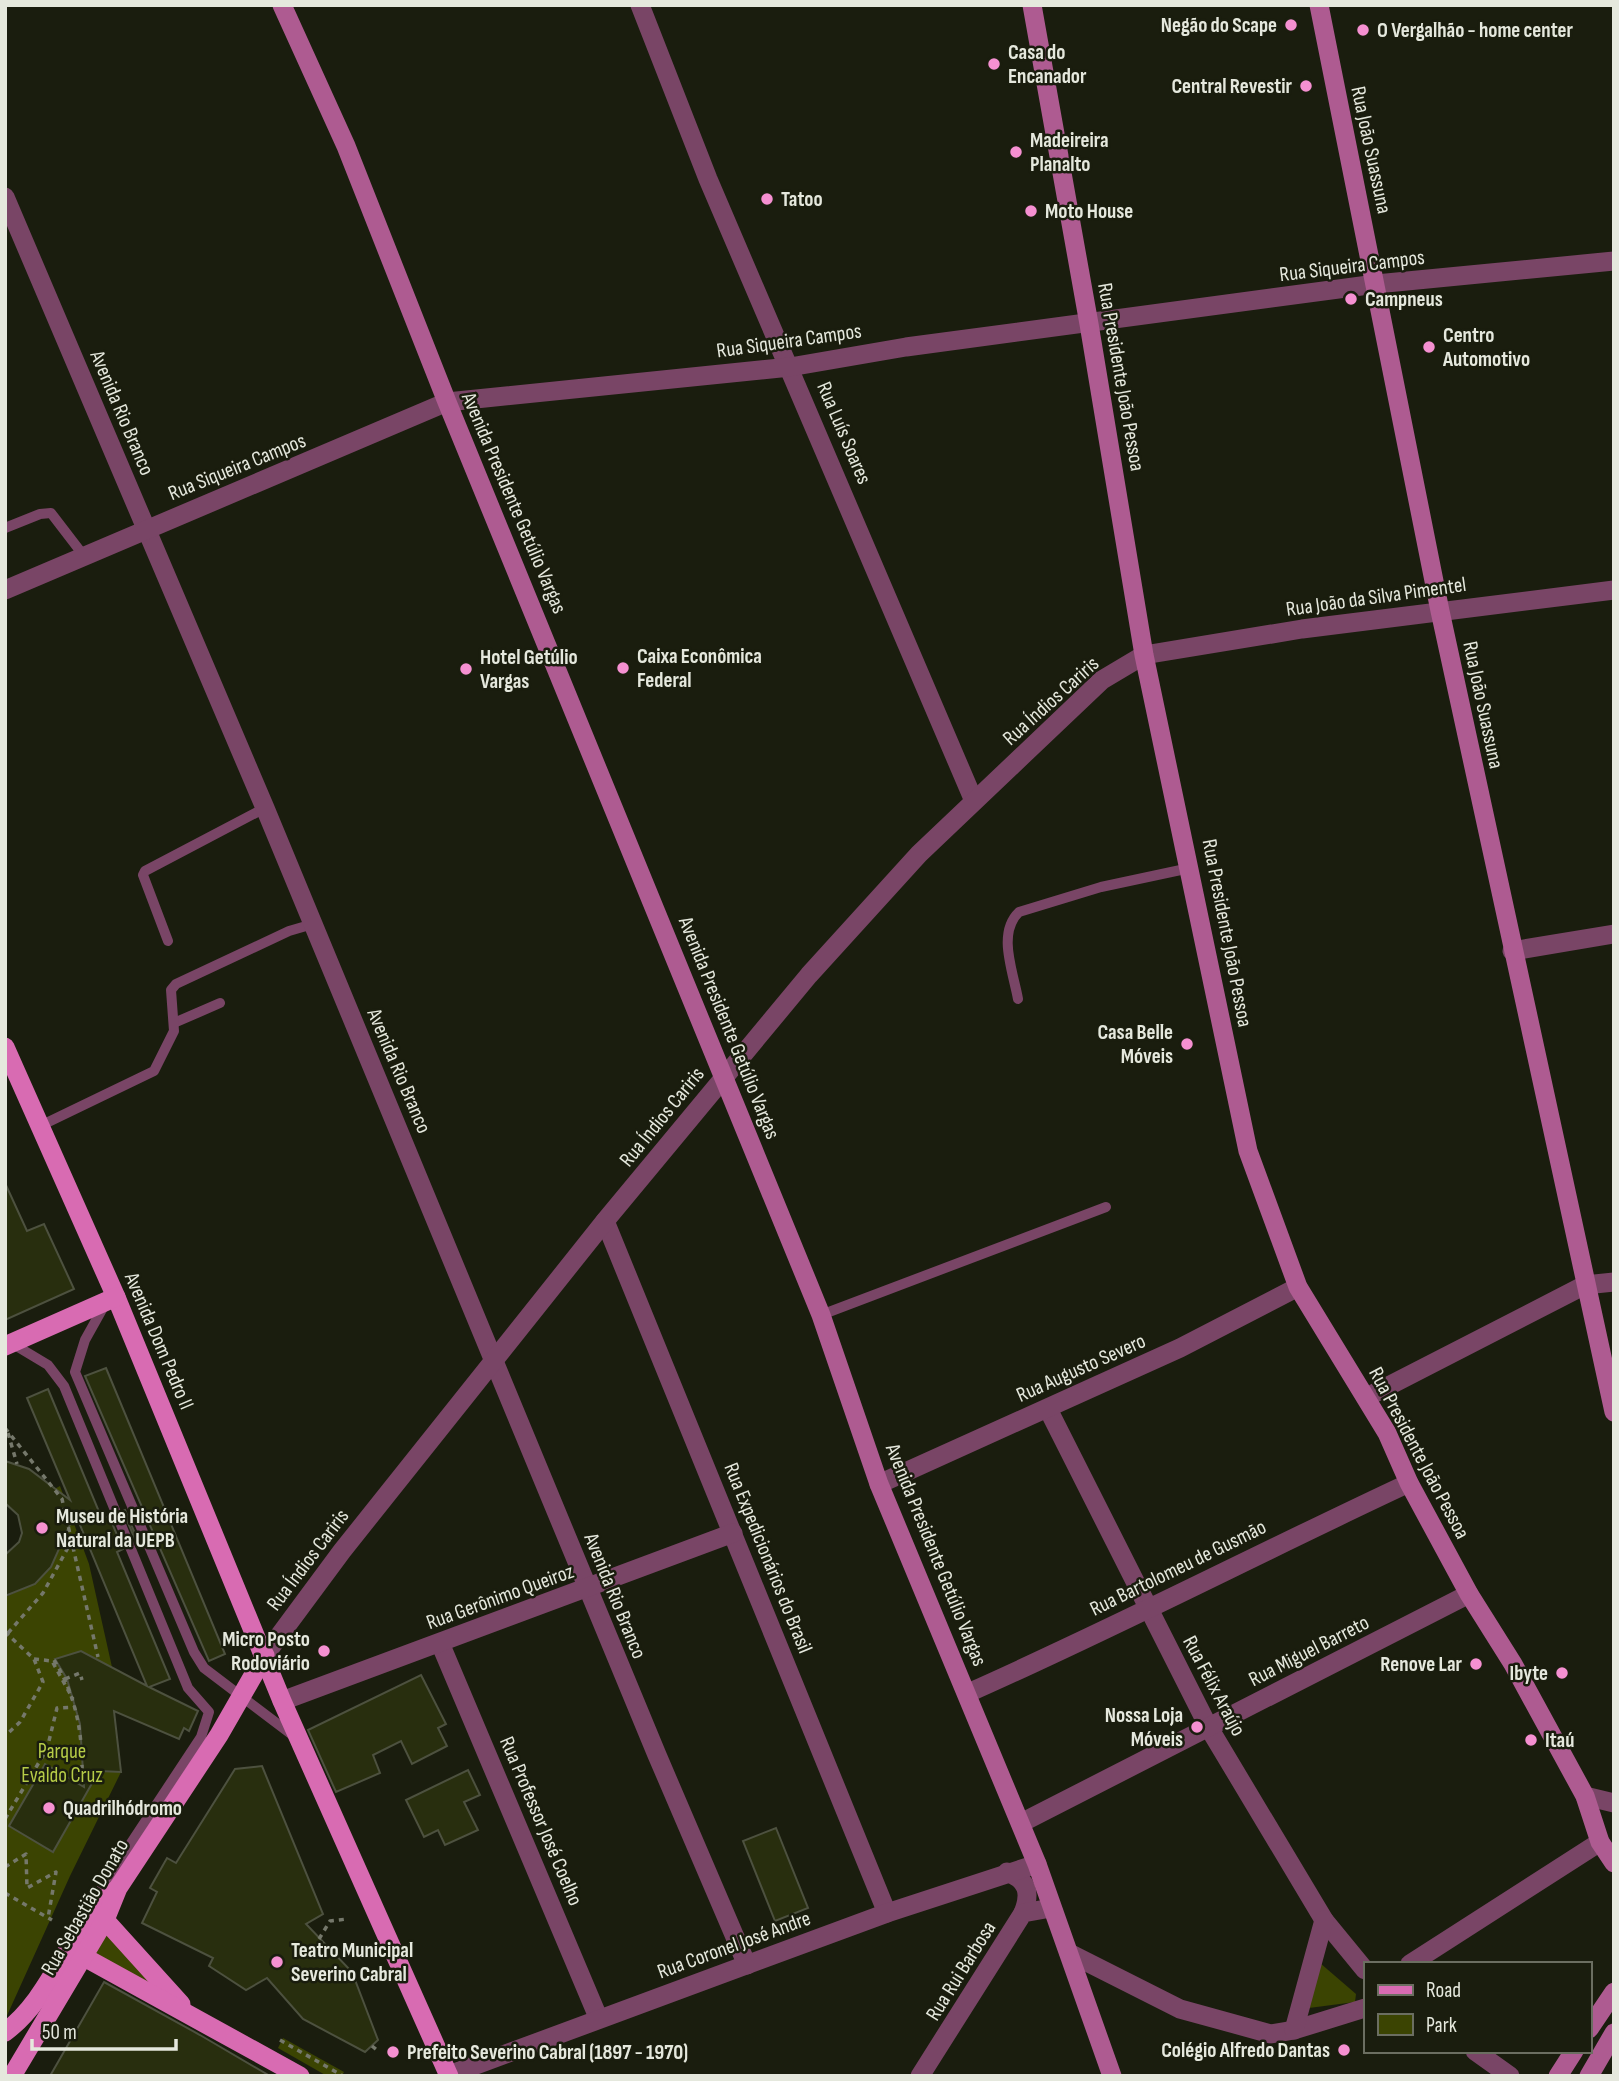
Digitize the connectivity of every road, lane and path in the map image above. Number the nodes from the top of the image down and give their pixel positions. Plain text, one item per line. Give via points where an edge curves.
1 (282, 5) edge
2 (640, 5) edge
3 (1032, 5) edge
4 (1319, 5) edge
5 (5, 197) edge
6 (1614, 261) edge
7 (1376, 284) junction
8 (1089, 324) junction
9 (790, 367) junction
10 (447, 402) junction
11 (5, 528) edge
12 (147, 528) junction
13 (84, 556) junction
14 (5, 590) edge
15 (1614, 590) edge
16 (1440, 611) junction
17 (1144, 655) junction
18 (974, 802) junction
19 (265, 808) junction
20 (1191, 868) junction
21 (313, 924) junction
22 (1614, 934) edge
23 (168, 941) dead end
24 (1513, 951) junction
25 (1018, 999) dead end
26 (220, 1003) dead end
27 (174, 1023) junction
28 (5, 1047) edge
29 (725, 1075) junction
30 (40, 1126) junction
31 (1106, 1207) dead end
32 (605, 1221) junction
33 (1614, 1282) edge
34 (1585, 1285) junction
35 (1298, 1287) junction
36 (111, 1300) junction
37 (821, 1315) junction
38 (9, 1345) edge
39 (494, 1360) junction
40 (1367, 1397) junction
41 (1048, 1409) junction
42 (1614, 1412) edge
43 (6, 1429) edge
44 (17, 1464) dead end
45 (1409, 1483) junction
46 (879, 1485) junction
47 (733, 1533) junction
48 (71, 1542) junction
49 (588, 1588) junction
50 (1468, 1594) junction
51 (1147, 1609) junction
52 (7, 1633) edge
53 (440, 1643) junction
54 (265, 1655) junction
55 (98, 1657) dead end
56 (34, 1659) junction
57 (54, 1660) dead end
58 (77, 1668) dead end
59 (80, 1673) junction
60 (65, 1679) junction
61 (82, 1680) dead end
62 (968, 1693) junction
63 (241, 1696) junction
64 (73, 1699) junction
65 (282, 1701) junction
66 (75, 1707) junction
67 (1209, 1728) junction
68 (5, 1736) edge
69 (302, 1743) junction
70 (82, 1768) dead end
71 (1586, 1796) junction
72 (1614, 1803) edge
73 (5, 1819) edge
74 (1020, 1823) junction
75 (1600, 1842) junction
76 (1614, 1863) edge
77 (1037, 1864) junction
78 (5, 1867) edge
79 (1007, 1872) junction
80 (114, 1882) junction
81 (5, 1893) edge
82 (1051, 1908) junction
83 (102, 1912) junction
84 (887, 1913) junction
85 (1023, 1913) junction
86 (347, 1919) dead end
87 (1324, 1920) junction
88 (319, 1939) dead end
89 (1069, 1953) junction
90 (84, 1957) junction
91 (1412, 1962) edge
92 (747, 1965) junction
93 (1364, 1969) edge
94 (1614, 1992) edge
95 (1364, 2008) edge
96 (191, 2016) junction
97 (598, 2017) junction
98 (1591, 2026) edge
99 (1294, 2030) junction
100 (5, 2032) edge
101 (1614, 2033) edge
102 (280, 2040) dead end
103 (372, 2046) dead end
104 (378, 2051) dead end
105 (1478, 2053) edge
106 (1573, 2053) edge
107 (12, 2076) edge
108 (300, 2076) edge
109 (343, 2076) edge
110 (449, 2076) edge
111 (920, 2076) edge
112 (1112, 2076) edge
113 (1510, 2076) edge
114 (1558, 2076) edge
115 (1589, 2076) edge

1 - 10 main road, Avenida Presidente Getúlio Vargas via 346,146
2 - 9 street, Rua Luís Soares via 708,179
3 - 8 main road, Rua Presidente João Pessoa
4 - 7 main road, Rua João Suassuna
5 - 12 street, Avenida Rio Branco
6 - 7 street, Rua Siqueira Campos
7 - 8 street, Rua Siqueira Campos
7 - 16 main road, Rua João Suassuna
8 - 9 street, Rua Siqueira Campos
8 - 17 main road, Rua Presidente João Pessoa
9 - 10 street, Rua Siqueira Campos
9 - 18 street, Rua Luís Soares
10 - 12 street, Rua Siqueira Campos
10 - 29 main road, Avenida Presidente Getúlio Vargas
11 - 13 lane via 51,513
12 - 13 street, Rua Siqueira Campos
12 - 19 street, Avenida Rio Branco
13 - 14 street, Rua Siqueira Campos
15 - 16 street, Rua João da Silva Pimentel
16 - 17 street, Rua João da Silva Pimentel
16 - 24 main road, Rua João Suassuna
17 - 18 street, Rua Índios Cariris via 1102,680
17 - 20 main road, Rua Presidente João Pessoa
18 - 29 street, Rua Índios Cariris via 874,903
19 - 21 street, Avenida Rio Branco
19 - 23 lane via 145,871
20 - 25 lane via 1101,887 1019,912 1006,932
20 - 35 main road, Rua Presidente João Pessoa via 1248,1151
21 - 27 lane via 176,984 172,990
21 - 39 street, Avenida Rio Branco
22 - 24 street
24 - 34 main road, Rua João Suassuna
26 - 27 lane
27 - 30 lane via 173,1035 154,1071
28 - 30 main road, Avenida Dom Pedro II
29 - 32 street, Rua Índios Cariris
29 - 37 main road, Avenida Presidente Getúlio Vargas
30 - 36 main road, Avenida Dom Pedro II
31 - 37 lane
32 - 39 street, Rua Índios Cariris
32 - 47 street, Rua Expedicionários do Brasil
33 - 34 street
34 - 40 street
34 - 42 main road, Rua João Suassuna
35 - 40 main road, Rua Presidente João Pessoa
35 - 41 street, Rua Augusto Severo
36 - 38 main road
36 - 54 main road, Avenida Dom Pedro II
36 - 63 lane via 85,1340 75,1372 194,1652 204,1668
37 - 46 main road, Avenida Presidente Getúlio Vargas
38 - 80 lane, Rua Sebastião Donato via 48,1365 64,1386 188,1688 209,1712 201,1737
39 - 49 street, Avenida Rio Branco
39 - 54 street, Rua Índios Cariris via 342,1550
40 - 45 main road, Rua Presidente João Pessoa
41 - 46 street, Rua Augusto Severo
41 - 51 street, Rua Félix Araújo
43 - 44 path
43 - 48 path via 62,1499
45 - 50 main road, Rua Presidente João Pessoa
45 - 51 street, Rua Bartolomeu de Gusmão
46 - 62 main road, Avenida Presidente Getúlio Vargas
47 - 49 street, Rua Gerônimo Queiroz
47 - 84 street, Rua Expedicionários do Brasil
48 - 52 path via 43,1593
48 - 55 path
49 - 53 street, Rua Gerônimo Queiroz
49 - 92 street, Avenida Rio Branco
50 - 67 street, Rua Miguel Barreto
50 - 71 main road, Rua Presidente João Pessoa via 1513,1664
51 - 62 street, Rua Bartolomeu de Gusmão
51 - 67 street, Rua Félix Araújo
52 - 56 path
53 - 65 street, Rua Gerônimo Queiroz
53 - 97 street, Rua Professor José Coelho
54 - 63 main road, Rua Sebastião Donato
54 - 65 main road, Avenida Dom Pedro II
56 - 64 path via 52,1661
56 - 68 path via 43,1682 20,1722
57 - 60 path
58 - 59 path
59 - 60 path
59 - 61 path
60 - 64 path
62 - 74 main road, Avenida Presidente Getúlio Vargas
63 - 69 lane
63 - 80 main road, Rua Sebastião Donato
64 - 66 path
65 - 69 main road, Avenida Dom Pedro II
66 - 70 path via 83,1743
66 - 73 path via 57,1708 47,1749
67 - 74 street, Rua Miguel Barreto
67 - 87 street, Rua Félix Araújo
69 - 110 main road, Avenida Dom Pedro II
71 - 72 street
71 - 75 main road, Rua Presidente João Pessoa
74 - 77 main road, Avenida Presidente Getúlio Vargas
75 - 76 main road, Rua Presidente João Pessoa
75 - 91 street
77 - 79 street, Rua Coronel José Andre
77 - 82 main road, Avenida Presidente Getúlio Vargas
78 - 81 path via 26,1854 27,1888 56,1872 50,1919
79 - 84 street, Rua Coronel José Andre
79 - 85 street via 1026,1886 1029,1898
80 - 83 main road
82 - 85 street, Rua Rui Barbosa
82 - 89 main road, Avenida Presidente Getúlio Vargas
83 - 90 main road, Rua Sebastião Donato
83 - 96 main road
83 - 100 main road via 23,2017
84 - 92 street, Rua Coronel José Andre
85 - 111 street, Rua Rui Barbosa
86 - 88 path via 330,1921
87 - 93 street, Rua Félix Araújo
87 - 99 street
89 - 99 street via 1180,2009 1271,2034
89 - 112 main road, Avenida Presidente Getúlio Vargas
90 - 96 main road
90 - 107 main road, Rua Sebastião Donato
92 - 97 street, Rua Coronel José Andre
94 - 98 main road
95 - 99 street
96 - 108 main road
97 - 110 street, Rua Coronel José Andre
101 - 115 main road
102 - 109 path
103 - 104 path
105 - 113 street
106 - 114 main road

